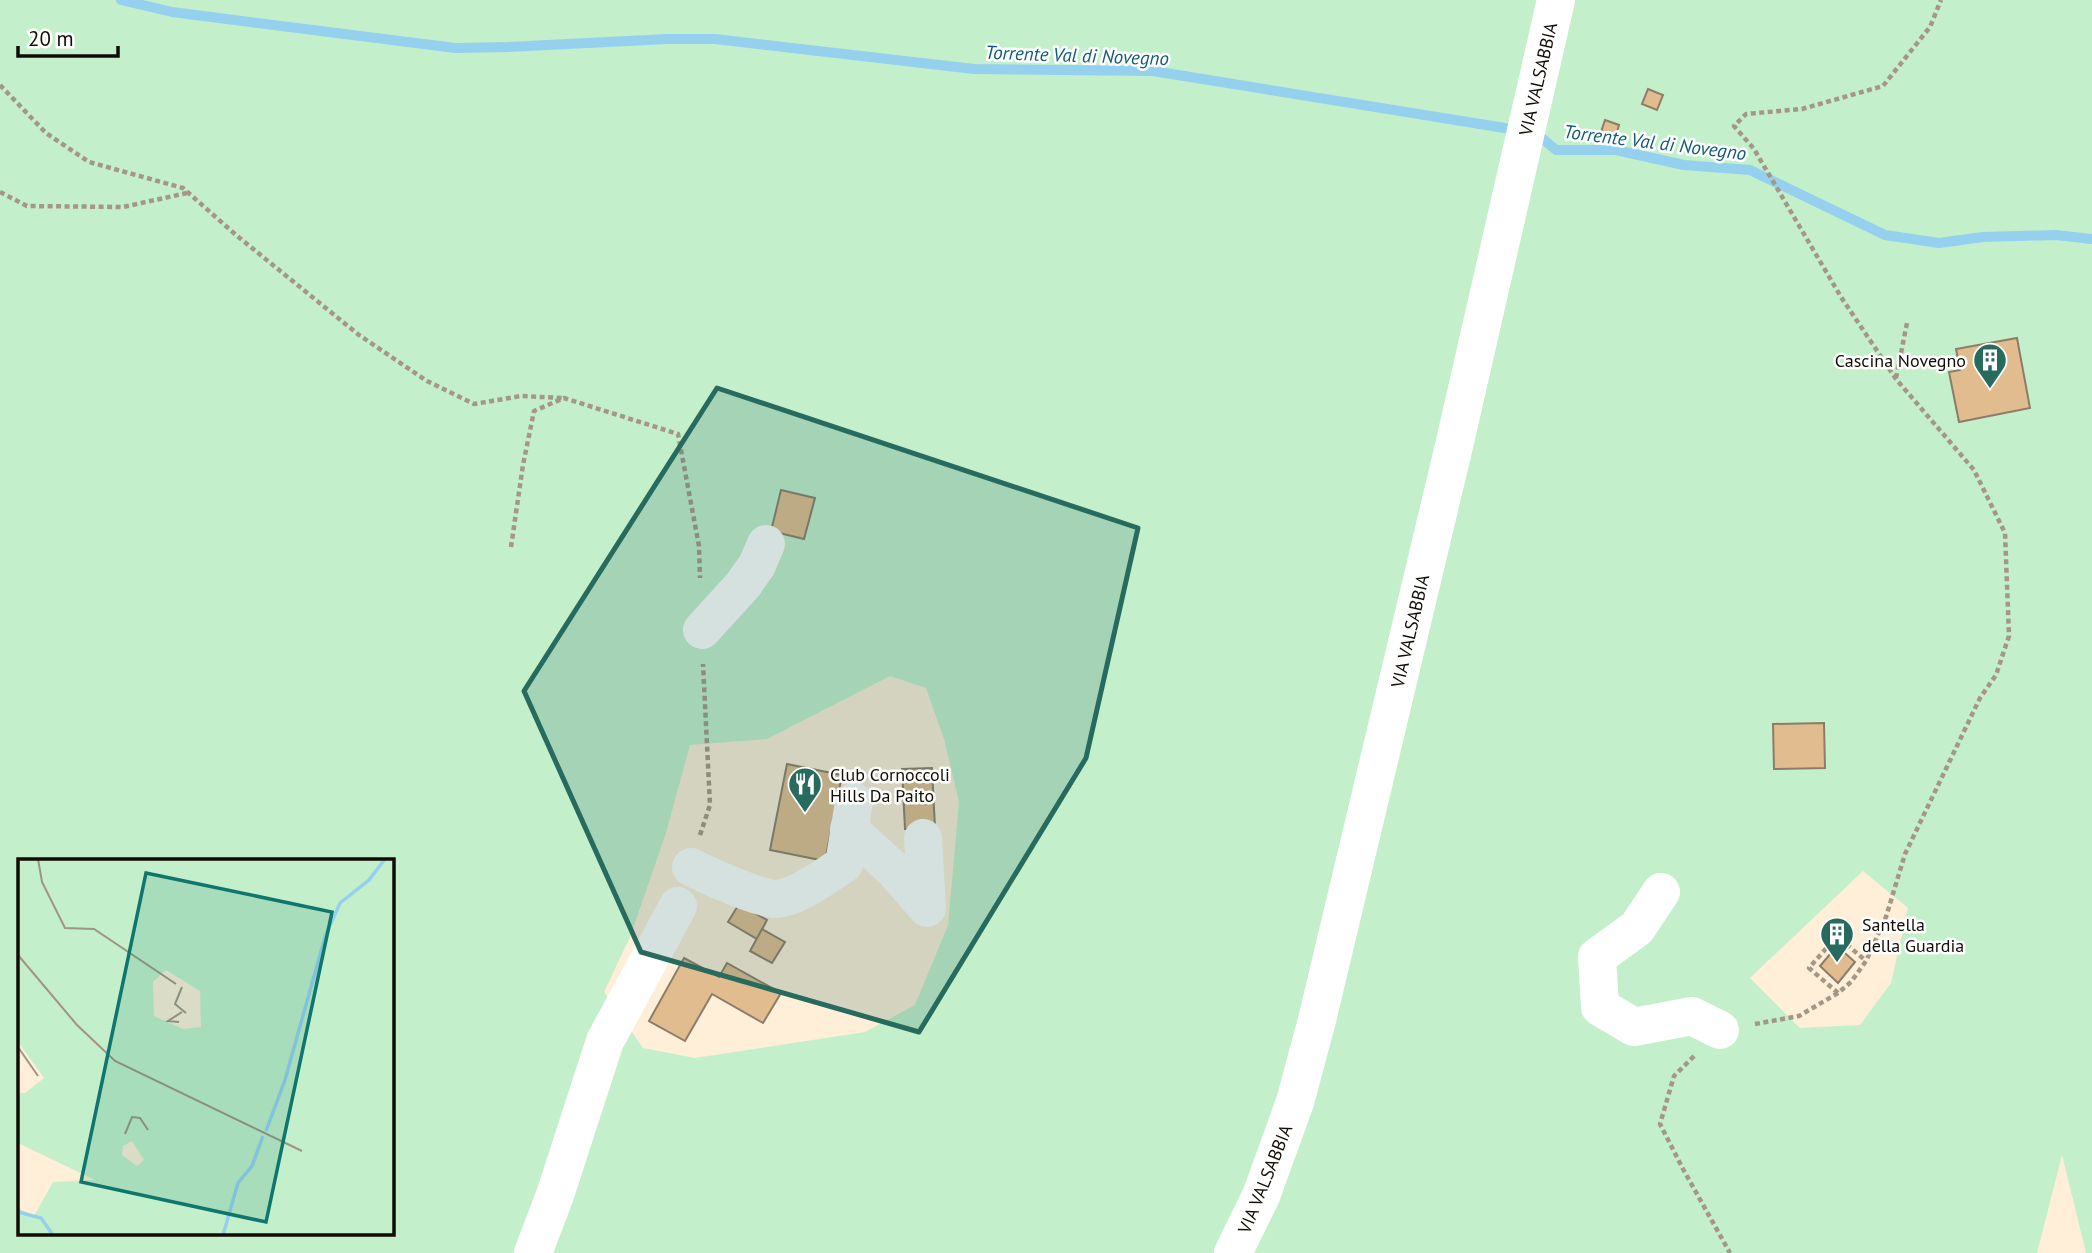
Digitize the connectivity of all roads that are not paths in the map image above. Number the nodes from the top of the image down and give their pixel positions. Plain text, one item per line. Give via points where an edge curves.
1 (1556, 0) edge
2 (766, 544) dead end
3 (702, 630) road end
4 (923, 838) dead end
5 (691, 867) road end
6 (1661, 892) dead end
7 (678, 906) dead end
8 (1720, 1030) road end
9 (533, 1253) edge
10 (1233, 1253) edge

1 - 10 main road, VIA VALSABBIA via 1454,446 1295,1102 1261,1196
2 - 3 main road via 743,585
4 - 5 main road via 927,908 851,815 844,864 809,887 775,900
6 - 8 main road via 1637,928 1597,957 1600,1007 1634,1027 1692,1016
7 - 9 main road via 605,1041

